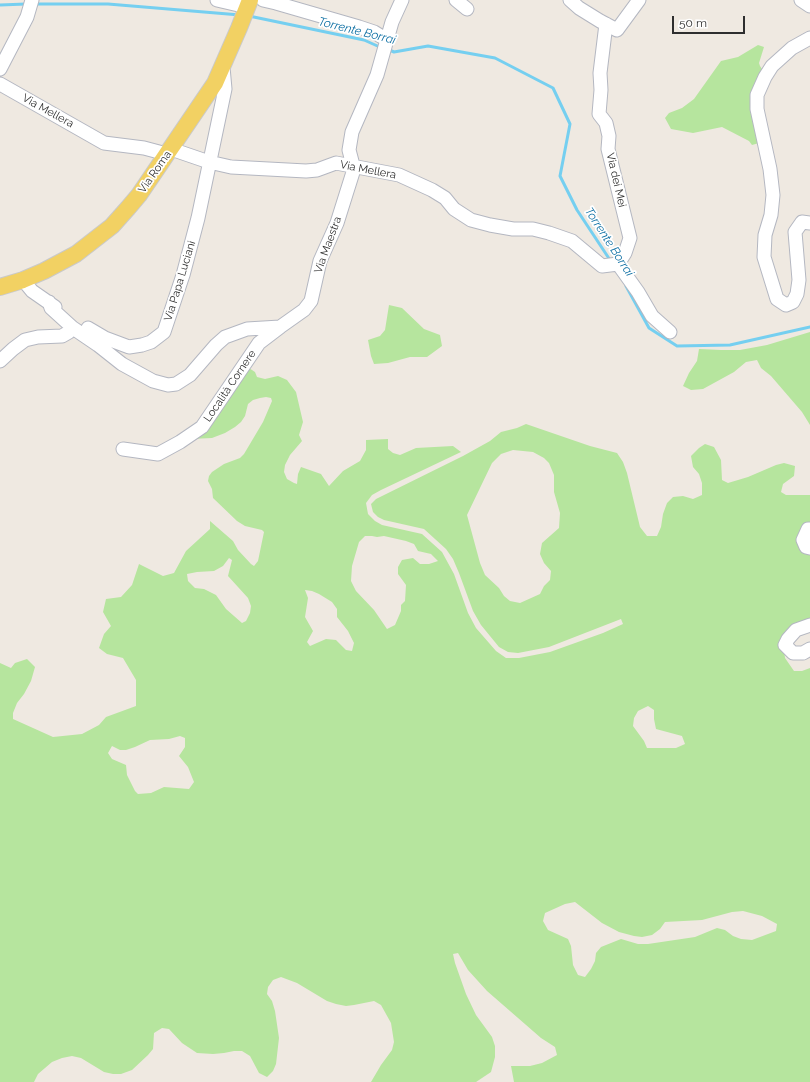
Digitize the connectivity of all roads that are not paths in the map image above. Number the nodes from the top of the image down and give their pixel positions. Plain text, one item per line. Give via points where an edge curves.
1 (217, 0) edge
2 (263, 0) edge
3 (402, 0) edge
4 (456, 0) edge
5 (639, 0) edge
6 (801, 0) edge
7 (32, 1) edge
8 (574, 1) edge
9 (248, 6) edge
10 (810, 6) edge
11 (467, 9) dead end
12 (606, 24) junction
13 (810, 38) edge
14 (386, 42) junction
15 (223, 67) junction
16 (0, 69) edge
17 (0, 84) edge
18 (168, 153) junction
19 (209, 162) junction
20 (354, 166) junction
21 (810, 222) edge
22 (615, 265) junction
23 (23, 280) junction
24 (0, 287) edge
25 (49, 302) junction
26 (280, 327) junction
27 (73, 328) junction
28 (670, 332) dead end
29 (0, 362) edge
30 (123, 449) dead end
31 (810, 529) edge
32 (810, 548) edge
33 (810, 625) edge
34 (810, 649) edge

1 - 9 street
2 - 14 street via 374,32
3 - 14 street, Via Maestra
4 - 11 street
5 - 12 street via 617,30
6 - 10 street
7 - 16 street via 27,17
8 - 12 street via 579,8
9 - 15 main road, Via Roma
12 - 22 street, Via dei Mei via 600,73 599,114 606,123 610,136 608,150 630,238 625,253
13 - 21 street via 780,58 765,77 757,95 756,110 770,169 773,195 765,235 764,257 777,299 786,305 793,302 799,280 795,232 802,222
14 - 20 street, Via Maestra via 377,74 352,132 349,150
15 - 18 main road, Via Roma
15 - 19 street, Via Papa Luciani via 225,89
17 - 18 street, Via Mellera via 104,143
18 - 19 street, Via Mellera
18 - 23 main road, Via Roma via 139,195 112,226 76,254
19 - 20 street, Via Mellera via 230,167 306,171 336,163
19 - 25 street, Via Papa Luciani via 183,275 164,332 152,342 129,347 77,322
20 - 22 street, Via Mellera via 398,175 432,190 446,198 454,209 471,220 497,226 533,229 572,241 602,266
20 - 26 street, Via Maestra via 345,200 320,261 311,301 304,310
22 - 28 street via 638,292 652,316
23 - 24 main road, Via Roma
23 - 25 street, Via Papa Luciani via 32,291
25 - 27 street via 51,308
26 - 27 street via 247,329 225,337 190,375 176,384 168,385 153,381 126,367
26 - 30 street, Località Cornere via 259,343 202,427 158,454
27 - 29 street via 62,336 26,340
31 - 32 street via 803,540 806,547
33 - 34 street via 796,630 785,645 793,653 803,653

